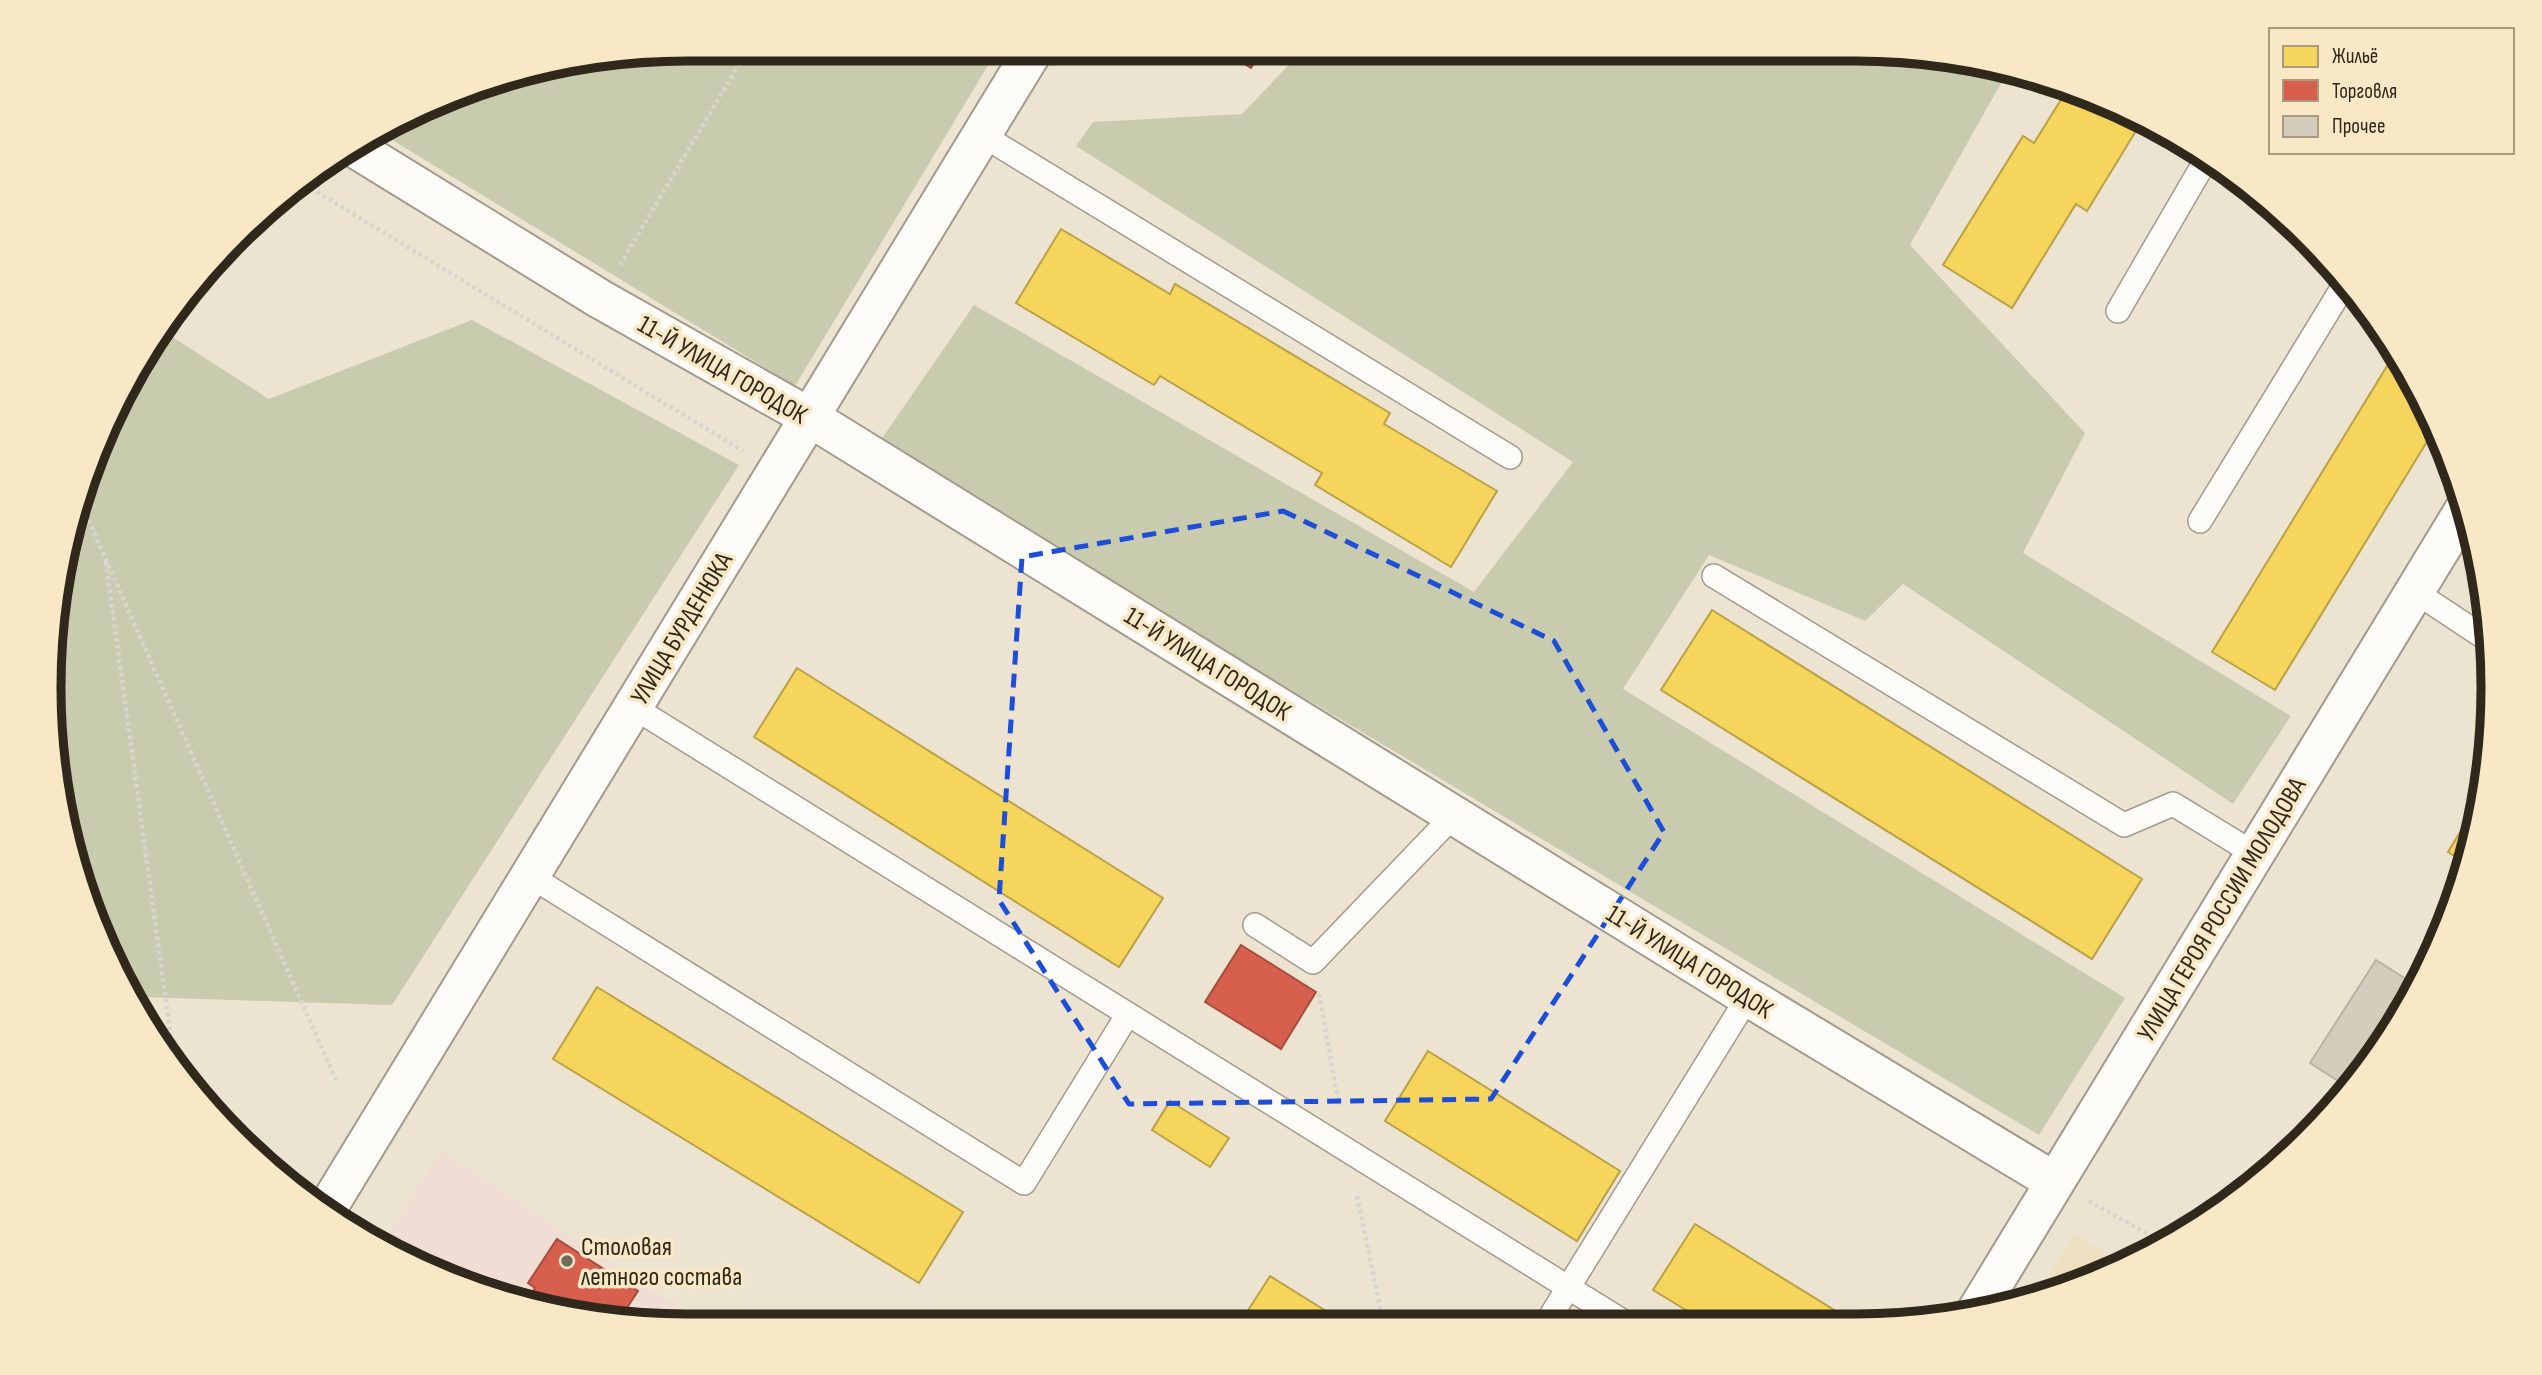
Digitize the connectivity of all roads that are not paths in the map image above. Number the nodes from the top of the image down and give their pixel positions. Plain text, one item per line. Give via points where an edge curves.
1 (1027, 61) edge
2 (982, 135) junction
3 (362, 153) edge
4 (2202, 167) edge
5 (2340, 292) edge
6 (2118, 311) dead end
7 (809, 417) junction
8 (1510, 457) dead end
9 (2458, 520) edge
10 (2200, 521) dead end
11 (1714, 576) dead end
12 (2414, 591) junction
13 (2478, 633) edge
14 (633, 707) junction
15 (1454, 815) junction
16 (2255, 854) junction
17 (530, 876) junction
18 (1255, 925) dead end
19 (1748, 997) junction
20 (1128, 1014) junction
21 (2055, 1182) junction
22 (331, 1202) edge
23 (1568, 1287) junction
24 (1982, 1301) edge
25 (1552, 1314) edge
26 (1611, 1314) edge

1 - 2 street, УЛИЦА БУРДЕНЮКА
2 - 7 street, УЛИЦА БУРДЕНЮКА
2 - 8 lane
3 - 7 street, 11-Й УЛИЦА ГОРОДОК via 600,299
4 - 6 lane
5 - 10 lane
7 - 14 street, УЛИЦА БУРДЕНЮКА
7 - 15 street, 11-Й УЛИЦА ГОРОДОК
9 - 12 street, УЛИЦА ГЕРОЯ РОССИИ МОЛОДОВА
11 - 16 lane via 2124,825 2173,804
12 - 13 lane
12 - 16 street, УЛИЦА ГЕРОЯ РОССИИ МОЛОДОВА
14 - 17 street, УЛИЦА БУРДЕНЮКА
14 - 20 lane
15 - 18 lane via 1313,962
15 - 19 street, 11-Й УЛИЦА ГОРОДОК
16 - 21 street, УЛИЦА ГЕРОЯ РОССИИ МОЛОДОВА
17 - 20 lane via 1024,1182
17 - 22 street, УЛИЦА БУРДЕНЮКА
19 - 21 street, 11-Й УЛИЦА ГОРОДОК
19 - 23 lane
20 - 23 lane
21 - 24 street, УЛИЦА ГЕРОЯ РОССИИ МОЛОДОВА
23 - 25 lane
23 - 26 lane

